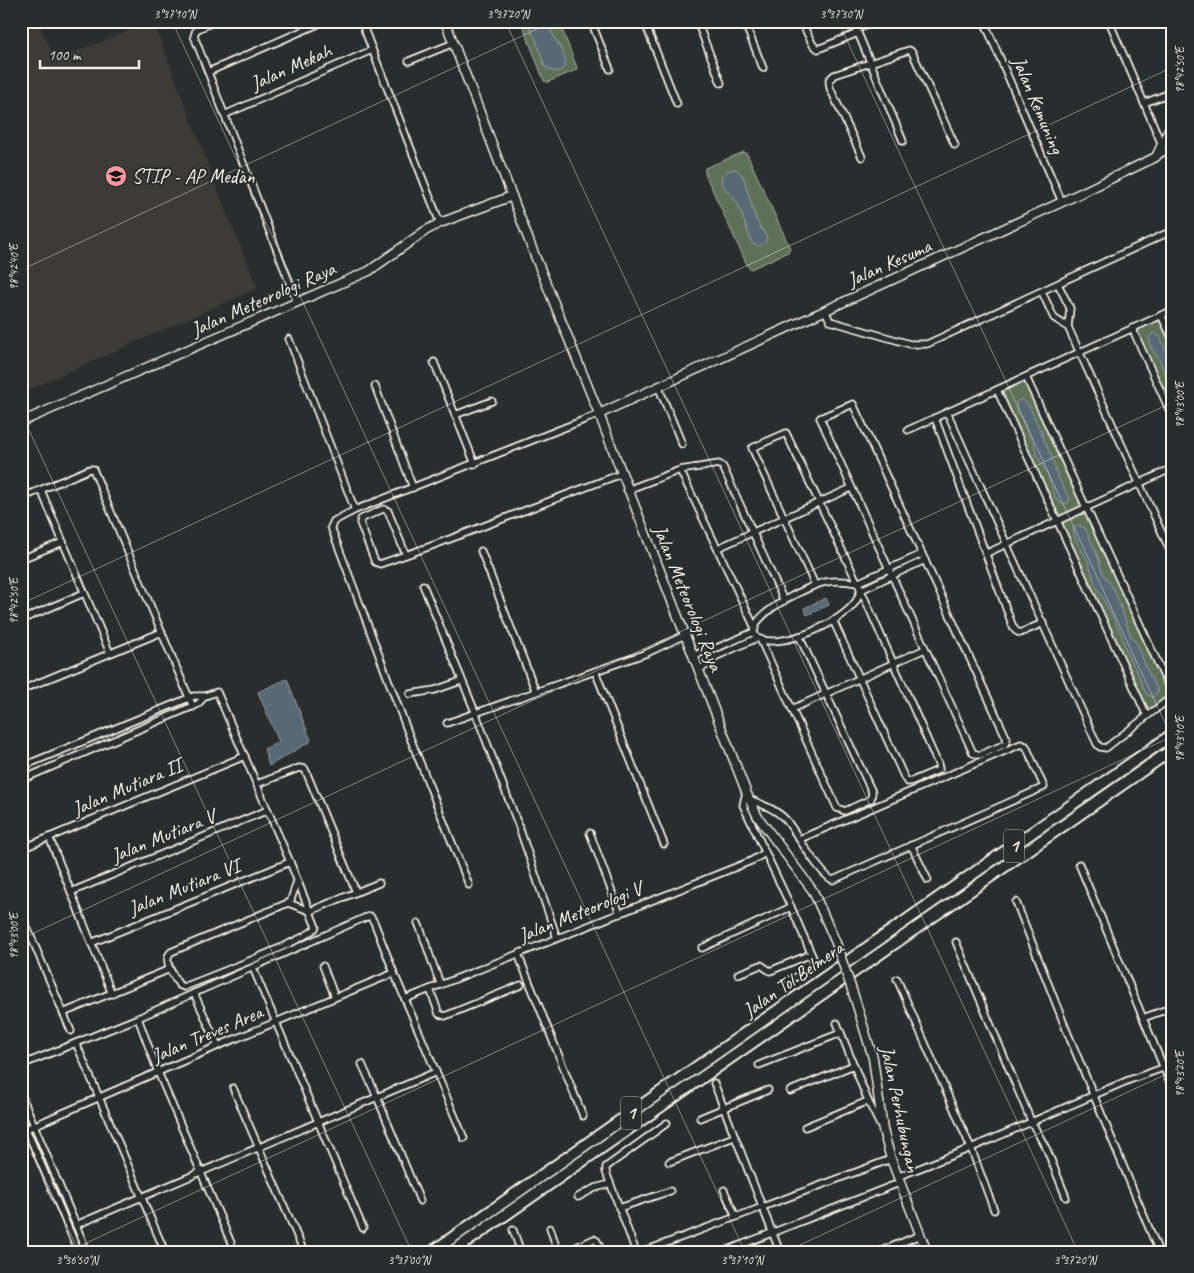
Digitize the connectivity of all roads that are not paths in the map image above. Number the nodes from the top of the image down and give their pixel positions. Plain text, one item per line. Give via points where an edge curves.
1 (216, 21) edge
2 (325, 21) edge
3 (361, 21) edge
4 (445, 21) edge
5 (591, 21) edge
6 (644, 21) edge
7 (697, 21) edge
8 (744, 21) edge
9 (801, 21) edge
10 (853, 21) edge
11 (881, 21) edge
12 (984, 21) edge
13 (1109, 21) edge
14 (859, 35) junction
15 (454, 44) junction
16 (372, 50) junction
17 (409, 61) dead end
18 (871, 63) junction
19 (763, 68) dead end
20 (610, 70) dead end
21 (208, 72) junction
22 (721, 83) dead end
23 (1173, 92) edge
24 (1144, 103) junction
25 (677, 104) dead end
26 (224, 115) junction
27 (1173, 121) edge
28 (903, 141) dead end
29 (955, 145) dead end
30 (1162, 145) junction
31 (1173, 147) edge
32 (1156, 157) junction
33 (862, 158) dead end
34 (512, 196) junction
35 (1062, 202) junction
36 (440, 223) junction
37 (1165, 234) dead end
38 (1058, 284) junction
39 (1042, 292) junction
40 (297, 302) junction
41 (825, 310) junction
42 (1173, 310) edge
43 (1161, 315) junction
44 (1068, 326) junction
45 (1132, 328) junction
46 (289, 339) dead end
47 (1173, 340) edge
48 (1080, 352) junction
49 (434, 362) dead end
50 (1026, 377) junction
51 (374, 386) dead end
52 (658, 386) junction
53 (997, 390) junction
54 (492, 401) dead end
55 (946, 412) junction
56 (599, 414) junction
57 (456, 415) junction
58 (936, 418) junction
59 (1173, 418) edge
60 (21, 422) edge
61 (908, 430) dead end
62 (682, 444) dead end
63 (475, 464) junction
64 (1173, 468) edge
65 (680, 470) junction
66 (621, 474) junction
67 (1139, 483) junction
68 (413, 488) junction
69 (851, 488) junction
70 (41, 490) junction
71 (627, 490) junction
72 (21, 498) edge
73 (819, 503) junction
74 (1086, 507) junction
75 (355, 510) junction
76 (784, 518) junction
77 (1057, 521) junction
78 (754, 532) junction
79 (62, 542) junction
80 (1006, 544) junction
81 (718, 548) junction
82 (480, 552) dead end
83 (987, 553) junction
84 (922, 554) junction
85 (406, 555) junction
86 (1173, 557) edge
87 (21, 559) edge
88 (925, 560) junction
89 (888, 569) junction
90 (891, 576) junction
91 (857, 583) junction
92 (423, 585) dead end
93 (816, 585) junction
94 (861, 590) junction
95 (84, 593) junction
96 (784, 601) junction
97 (21, 620) edge
98 (833, 620) junction
99 (1043, 623) junction
100 (754, 630) junction
101 (162, 632) junction
102 (685, 635) junction
103 (799, 636) junction
104 (759, 640) junction
105 (925, 648) junction
106 (712, 650) junction
107 (110, 653) junction
108 (693, 656) junction
109 (715, 657) junction
110 (893, 663) junction
111 (698, 669) junction
112 (596, 671) junction
113 (859, 679) junction
114 (462, 681) junction
115 (21, 690) edge
116 (536, 692) junction
117 (826, 693) junction
118 (410, 694) dead end
119 (205, 696) junction
120 (1173, 696) edge
121 (189, 698) junction
122 (193, 707) junction
123 (792, 709) junction
124 (476, 714) junction
125 (1146, 716) junction
126 (447, 723) dead end
127 (1173, 734) edge
128 (1173, 749) edge
129 (245, 756) junction
130 (21, 767) edge
131 (21, 780) edge
132 (257, 784) junction
133 (747, 795) junction
134 (268, 810) junction
135 (590, 833) dead end
136 (49, 837) junction
137 (800, 839) junction
138 (664, 844) dead end
139 (911, 845) junction
140 (21, 849) edge
141 (766, 853) junction
142 (290, 862) junction
143 (1079, 864) dead end
144 (928, 880) dead end
145 (298, 881) junction
146 (379, 883) dead end
147 (469, 885) dead end
148 (71, 892) junction
149 (356, 892) junction
150 (1016, 902) dead end
151 (290, 903) junction
152 (792, 907) junction
153 (310, 911) junction
154 (21, 913) edge
155 (620, 914) junction
156 (418, 923) dead end
157 (557, 938) junction
158 (956, 942) dead end
159 (91, 943) junction
160 (702, 948) dead end
161 (518, 954) junction
162 (811, 954) junction
163 (323, 966) dead end
164 (253, 968) junction
165 (170, 969) junction
166 (394, 973) junction
167 (738, 974) dead end
168 (789, 980) dead end
169 (897, 980) dead end
170 (441, 985) junction
171 (521, 985) dead end
172 (430, 990) junction
173 (194, 993) junction
174 (112, 994) junction
175 (335, 997) junction
176 (406, 999) junction
177 (855, 999) joint
178 (1173, 1007) edge
179 (63, 1013) junction
180 (138, 1018) junction
181 (1143, 1018) junction
182 (276, 1022) junction
183 (837, 1023) dead end
184 (71, 1031) dead end
185 (841, 1033) junction
186 (76, 1043) junction
187 (218, 1046) junction
188 (362, 1064) dead end
189 (21, 1065) edge
190 (759, 1065) dead end
191 (854, 1065) junction
192 (1162, 1068) junction
193 (158, 1072) junction
194 (436, 1072) junction
195 (1171, 1082) edge
196 (714, 1083) dead end
197 (233, 1088) dead end
198 (768, 1090) dead end
199 (1173, 1090) edge
200 (790, 1091) dead end
201 (21, 1094) edge
202 (1094, 1096) junction
203 (100, 1097) junction
204 (377, 1097) junction
205 (868, 1101) junction
206 (723, 1108) junction
207 (583, 1116) dead end
208 (21, 1117) edge
209 (700, 1118) dead end
210 (1032, 1121) junction
211 (318, 1122) junction
212 (667, 1124) dead end
213 (34, 1126) junction
214 (805, 1127) dead end
215 (26, 1129) junction
216 (883, 1130) junction
217 (734, 1137) junction
218 (464, 1138) dead end
219 (258, 1147) junction
220 (971, 1148) junction
221 (45, 1150) junction
222 (36, 1153) junction
223 (891, 1159) junction
224 (669, 1162) dead end
225 (202, 1171) junction
226 (898, 1180) junction
227 (610, 1184) junction
228 (724, 1190) dead end
229 (670, 1191) dead end
230 (578, 1197) dead end
231 (1066, 1197) dead end
232 (143, 1198) junction
233 (420, 1201) dead end
234 (762, 1206) junction
235 (619, 1208) junction
236 (994, 1210) dead end
237 (736, 1217) junction
238 (76, 1225) junction
239 (363, 1228) dead end
240 (550, 1228) dead end
241 (513, 1230) dead end
242 (772, 1233) junction
243 (920, 1236) junction
244 (520, 1250) edge
245 (82, 1252) edge
246 (165, 1252) edge
247 (235, 1252) edge
248 (304, 1252) edge
249 (432, 1252) edge
250 (452, 1252) edge
251 (511, 1252) edge
252 (558, 1252) edge
253 (566, 1252) edge
254 (602, 1252) edge
255 (636, 1252) edge
256 (642, 1252) edge
257 (722, 1252) edge
258 (780, 1252) edge
259 (879, 1252) edge
260 (927, 1252) edge
261 (1159, 1252) edge

1 - 21 street via 195,32
2 - 21 street
3 - 16 street
4 - 15 main road, Jalan Meteorologi Raya
5 - 20 street
6 - 25 street
7 - 22 street
8 - 19 street
9 - 14 street via 818,49
10 - 14 street
11 - 14 street
12 - 35 street, Jalan Kemuning
13 - 24 street
14 - 18 street
15 - 17 street
15 - 34 main road, Jalan Meteorologi Raya
16 - 26 street, Jalan Mekah
16 - 36 street
18 - 28 street
18 - 29 street via 905,50 912,52
18 - 33 street via 834,75 829,80
21 - 26 street
23 - 24 street
24 - 30 street
26 - 40 street
27 - 30 main road
30 - 32 main road
31 - 32 street
32 - 35 main road, Jalan Kesuma
34 - 36 main road, Jalan Meteorologi Raya
34 - 56 main road, Jalan Meteorologi Raya
35 - 41 main road, Jalan Kesuma
36 - 40 main road, Jalan Meteorologi Raya via 369,271
37 - 38 street
38 - 39 street
38 - 44 street via 1070,308
39 - 41 street via 927,344 917,345 830,321
39 - 44 street via 1054,318
40 - 60 main road, Jalan Meteorologi Raya
41 - 52 main road, Jalan Kesuma
42 - 43 street
43 - 45 street
43 - 47 street
44 - 48 street
45 - 48 street
45 - 59 street
46 - 75 street
48 - 50 street
48 - 67 street
49 - 57 street
50 - 53 street
50 - 74 street
51 - 68 street
52 - 56 main road, Jalan Kesuma
52 - 62 street
53 - 55 street
53 - 77 street
54 - 57 street
55 - 58 street
55 - 80 street
56 - 63 street
56 - 66 main road, Jalan Meteorologi Raya
57 - 63 street
58 - 61 street
58 - 83 street
63 - 68 street
64 - 67 street
65 - 71 street
65 - 78 street via 719,464
65 - 81 street
66 - 71 main road, Jalan Meteorologi Raya
66 - 85 street
67 - 74 street
67 - 86 street
68 - 75 street
69 - 73 street
69 - 84 street via 820,418 853,404
69 - 89 street
70 - 72 street
70 - 79 street
70 - 101 street via 93,469
71 - 102 main road, Jalan Meteorologi Raya
73 - 76 street
73 - 76 street via 786,433 752,448
73 - 91 street
74 - 77 street
74 - 120 street
75 - 147 street via 334,521 331,529
76 - 78 street
76 - 93 street
77 - 80 street
77 - 125 street
78 - 81 street
78 - 96 street
79 - 87 street
79 - 95 street
80 - 83 street
80 - 99 street
81 - 100 street
82 - 116 street
83 - 99 street via 1016,631 1020,633
84 - 88 street
84 - 89 street
85 - 85 street via 376,563 361,519 384,509 388,511
88 - 90 street
88 - 105 street via 1007,739 1005,744 980,755 973,753
89 - 90 street
89 - 91 street
90 - 94 street
90 - 105 street
91 - 93 street via 838,581
91 - 94 street
92 - 114 street
93 - 96 street
94 - 98 street via 856,601
94 - 110 street
95 - 97 street
95 - 107 street
96 - 100 street via 767,612
98 - 103 street
98 - 113 street
99 - 125 street via 1100,747 1112,744
100 - 104 street
100 - 106 street
101 - 107 street
101 - 121 street
102 - 108 main road, Jalan Meteorologi Raya
102 - 112 street
103 - 104 street
103 - 117 street
104 - 109 street
104 - 123 street
105 - 110 street
106 - 108 street
106 - 109 street
107 - 115 street
108 - 111 main road, Jalan Meteorologi Raya
109 - 111 street via 712,663
110 - 113 street
110 - 113 street via 938,764 936,771 912,781 905,779
111 - 133 main road, Jalan Meteorologi Raya
112 - 116 street
112 - 138 street
113 - 117 street
114 - 118 street
114 - 124 street
116 - 124 street
117 - 123 street
117 - 123 street via 872,792 871,799 845,811 838,808
119 - 121 street
119 - 122 street
119 - 129 street via 218,693
120 - 125 street
121 - 122 street
121 - 130 street
122 - 131 street
124 - 126 street
124 - 157 street
127 - 249 highway, Jalan Tol Belmera / 1
128 - 250 highway, Jalan Tol Belmera / 1
129 - 132 street
129 - 136 street, Jalan Mutiara II
132 - 134 street
132 - 149 street via 299,768 305,769
133 - 137 street via 781,815
133 - 141 street via 743,805
133 - 177 main road, Jalan Meteorologi Raya, bridge via 758,817 813,891 836,942
134 - 142 street
134 - 148 street, Jalan Mutiara V
135 - 155 street
136 - 140 street, Jalan Mutiara II
136 - 148 street
137 - 139 street via 826,876 833,880
137 - 139 street via 1026,745 1044,787
139 - 144 street
141 - 152 street
141 - 155 street, Jalan Meteorologi V
142 - 145 street
142 - 159 street, Jalan Mutiara VI
143 - 181 street
145 - 151 street
145 - 153 street
146 - 149 street
148 - 159 street
149 - 153 street
150 - 202 street
151 - 153 street
151 - 165 street via 171,952 167,959
152 - 160 street
152 - 162 street
153 - 165 street via 315,930 276,949 184,987 179,986
154 - 179 street
155 - 157 street, Jalan Meteorologi V
156 - 170 street
157 - 161 street, Jalan Meteorologi V
158 - 210 street
159 - 174 street
161 - 170 street, Jalan Meteorologi V
161 - 207 street
162 - 167 street via 770,971 761,965
162 - 168 street via 813,965
163 - 175 street
164 - 166 street via 370,916
164 - 173 street
164 - 182 street
165 - 174 street
166 - 175 street, Jalan Treves Area
166 - 176 street
169 - 220 street
170 - 172 street, Jalan Meteorologi V
171 - 172 street via 445,1016 439,1014
172 - 176 street, Jalan Meteorologi V
173 - 180 street
173 - 187 street
174 - 179 street
175 - 182 street, Jalan Treves Area
176 - 194 street
177 - 216 main road, Jalan Perhubungan via 873,1058
178 - 181 street
179 - 184 street
180 - 186 street
180 - 193 street
181 - 192 street
182 - 187 street, Jalan Treves Area
182 - 211 street
183 - 185 street
185 - 190 street
185 - 191 street
186 - 189 street
186 - 203 street
187 - 193 street, Jalan Treves Area
188 - 204 street
191 - 200 street
191 - 205 street
192 - 195 street
192 - 202 street
193 - 203 street, Jalan Treves Area
193 - 225 street
194 - 204 street
194 - 218 street
195 - 199 street
196 - 206 street
197 - 219 street
198 - 206 street
201 - 213 street
202 - 210 street
202 - 261 street
203 - 213 street, Jalan Treves Area
203 - 232 street
204 - 211 street
204 - 233 street
205 - 214 street
205 - 216 street
206 - 209 street
206 - 217 street
208 - 215 street
210 - 220 street
210 - 231 street
211 - 219 street
211 - 239 street
212 - 227 street via 606,1166
213 - 215 street, Jalan Treves Area
213 - 221 street
215 - 222 street
216 - 223 main road, Jalan Perhubungan
217 - 224 street
217 - 234 street
219 - 225 street
219 - 248 street
220 - 226 street
220 - 236 street
221 - 222 street
221 - 238 street
222 - 245 street via 76,1246
223 - 226 main road, Jalan Perhubungan
223 - 234 street
225 - 232 street
225 - 247 street
226 - 242 street
226 - 243 main road, Jalan Perhubungan
227 - 230 street
227 - 235 street
228 - 237 street
229 - 235 street
232 - 238 street
232 - 246 street
234 - 237 street
234 - 242 street
235 - 255 street
237 - 256 street
238 - 245 street via 83,1242
240 - 252 street
241 - 244 street
242 - 257 street
242 - 258 street
243 - 259 street
243 - 260 main road, Jalan Perhubungan
244 - 251 street
253 - 254 street via 594,1239

